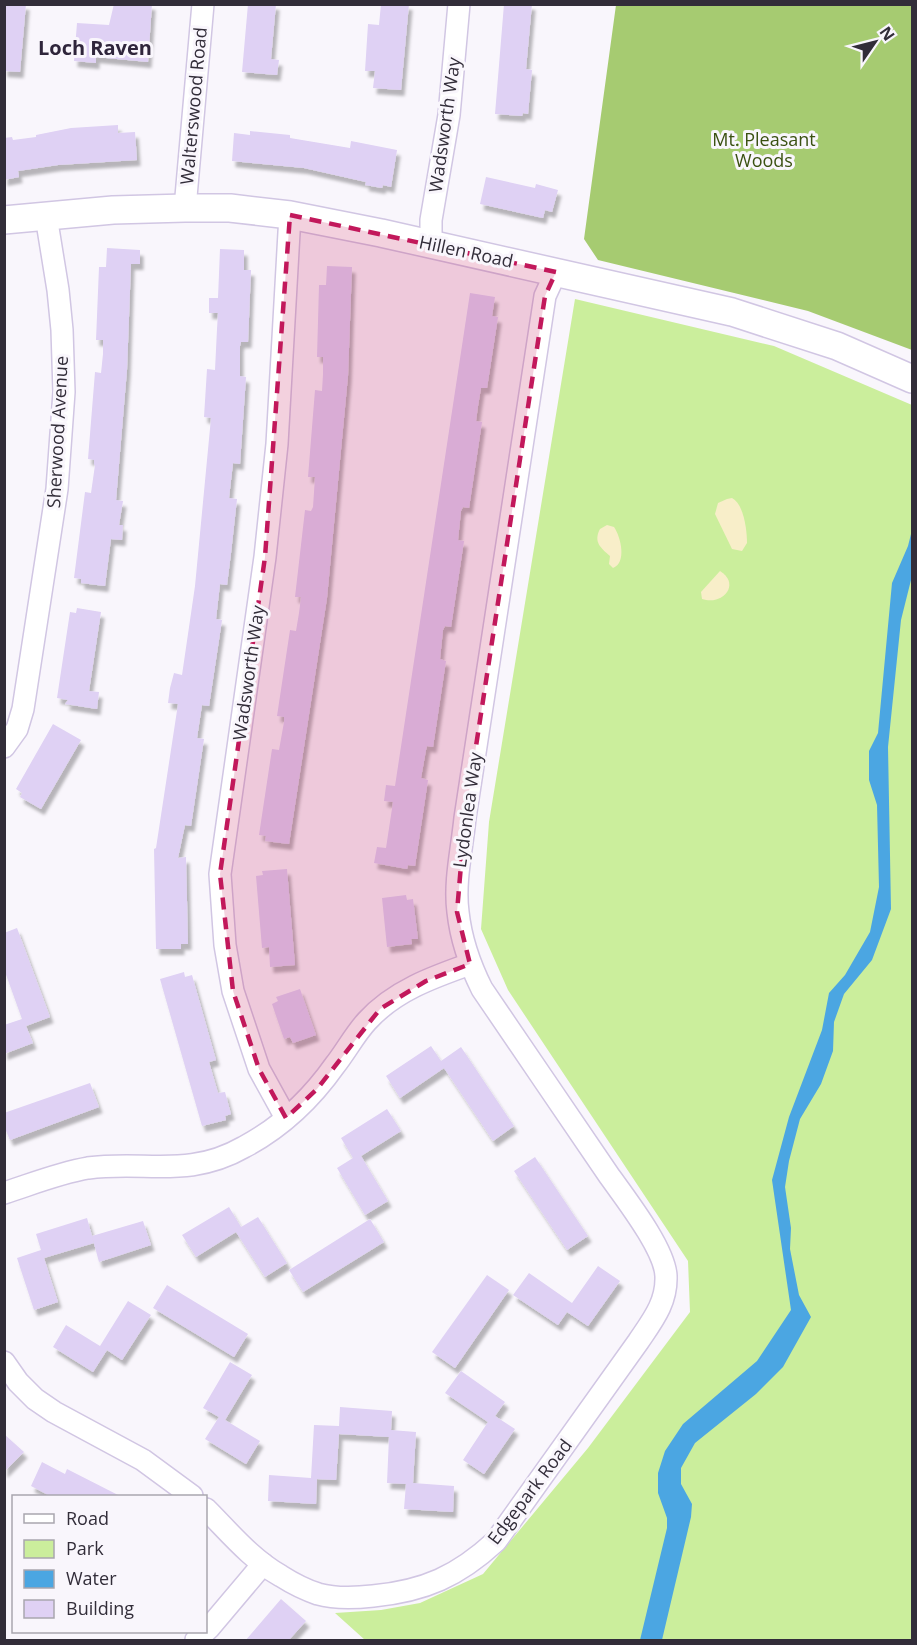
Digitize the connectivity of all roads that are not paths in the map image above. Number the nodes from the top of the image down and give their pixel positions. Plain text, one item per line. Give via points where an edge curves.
1 (203, 4) edge
2 (459, 4) edge
3 (184, 208) junction
4 (290, 215) junction
5 (46, 216) junction
6 (4, 220) edge
7 (430, 244) junction
8 (556, 272) junction
9 (912, 379) edge
10 (4, 747) edge
11 (470, 964) junction
12 (286, 1118) junction
13 (4, 1192) edge
14 (665, 1295) joint
15 (4, 1362) edge
16 (189, 1495) edge
17 (207, 1510) edge
18 (263, 1564) junction
19 (207, 1630) edge

1 - 3 street, Walterswood Road
2 - 7 street, Wadsworth Way via 449,115
3 - 4 street, Hillen Road via 230,208
3 - 5 street, Hillen Road
4 - 7 street, Hillen Road
4 - 12 street, Wadsworth Way via 277,444 265,557 220,874 233,991 259,1069
5 - 6 street, Hillen Road
5 - 10 street, Sherwood Avenue via 58,290 64,392 57,489 30,676 17,729
7 - 8 street, Hillen Road
8 - 9 street, Hillen Road via 780,326
8 - 11 street, Lydonlea Way via 545,296 465,818 458,912
11 - 12 street via 402,993 380,1009 317,1089
11 - 14 street, Lydonlea Way via 482,989 662,1257
12 - 13 street via 242,1149 207,1162 163,1168 88,1168
14 - 18 street, Edgepark Road via 638,1342 515,1517 477,1558 427,1586 358,1598 318,1594
15 - 16 street via 35,1399 143,1460
17 - 18 street, Edgepark Road
18 - 19 street

